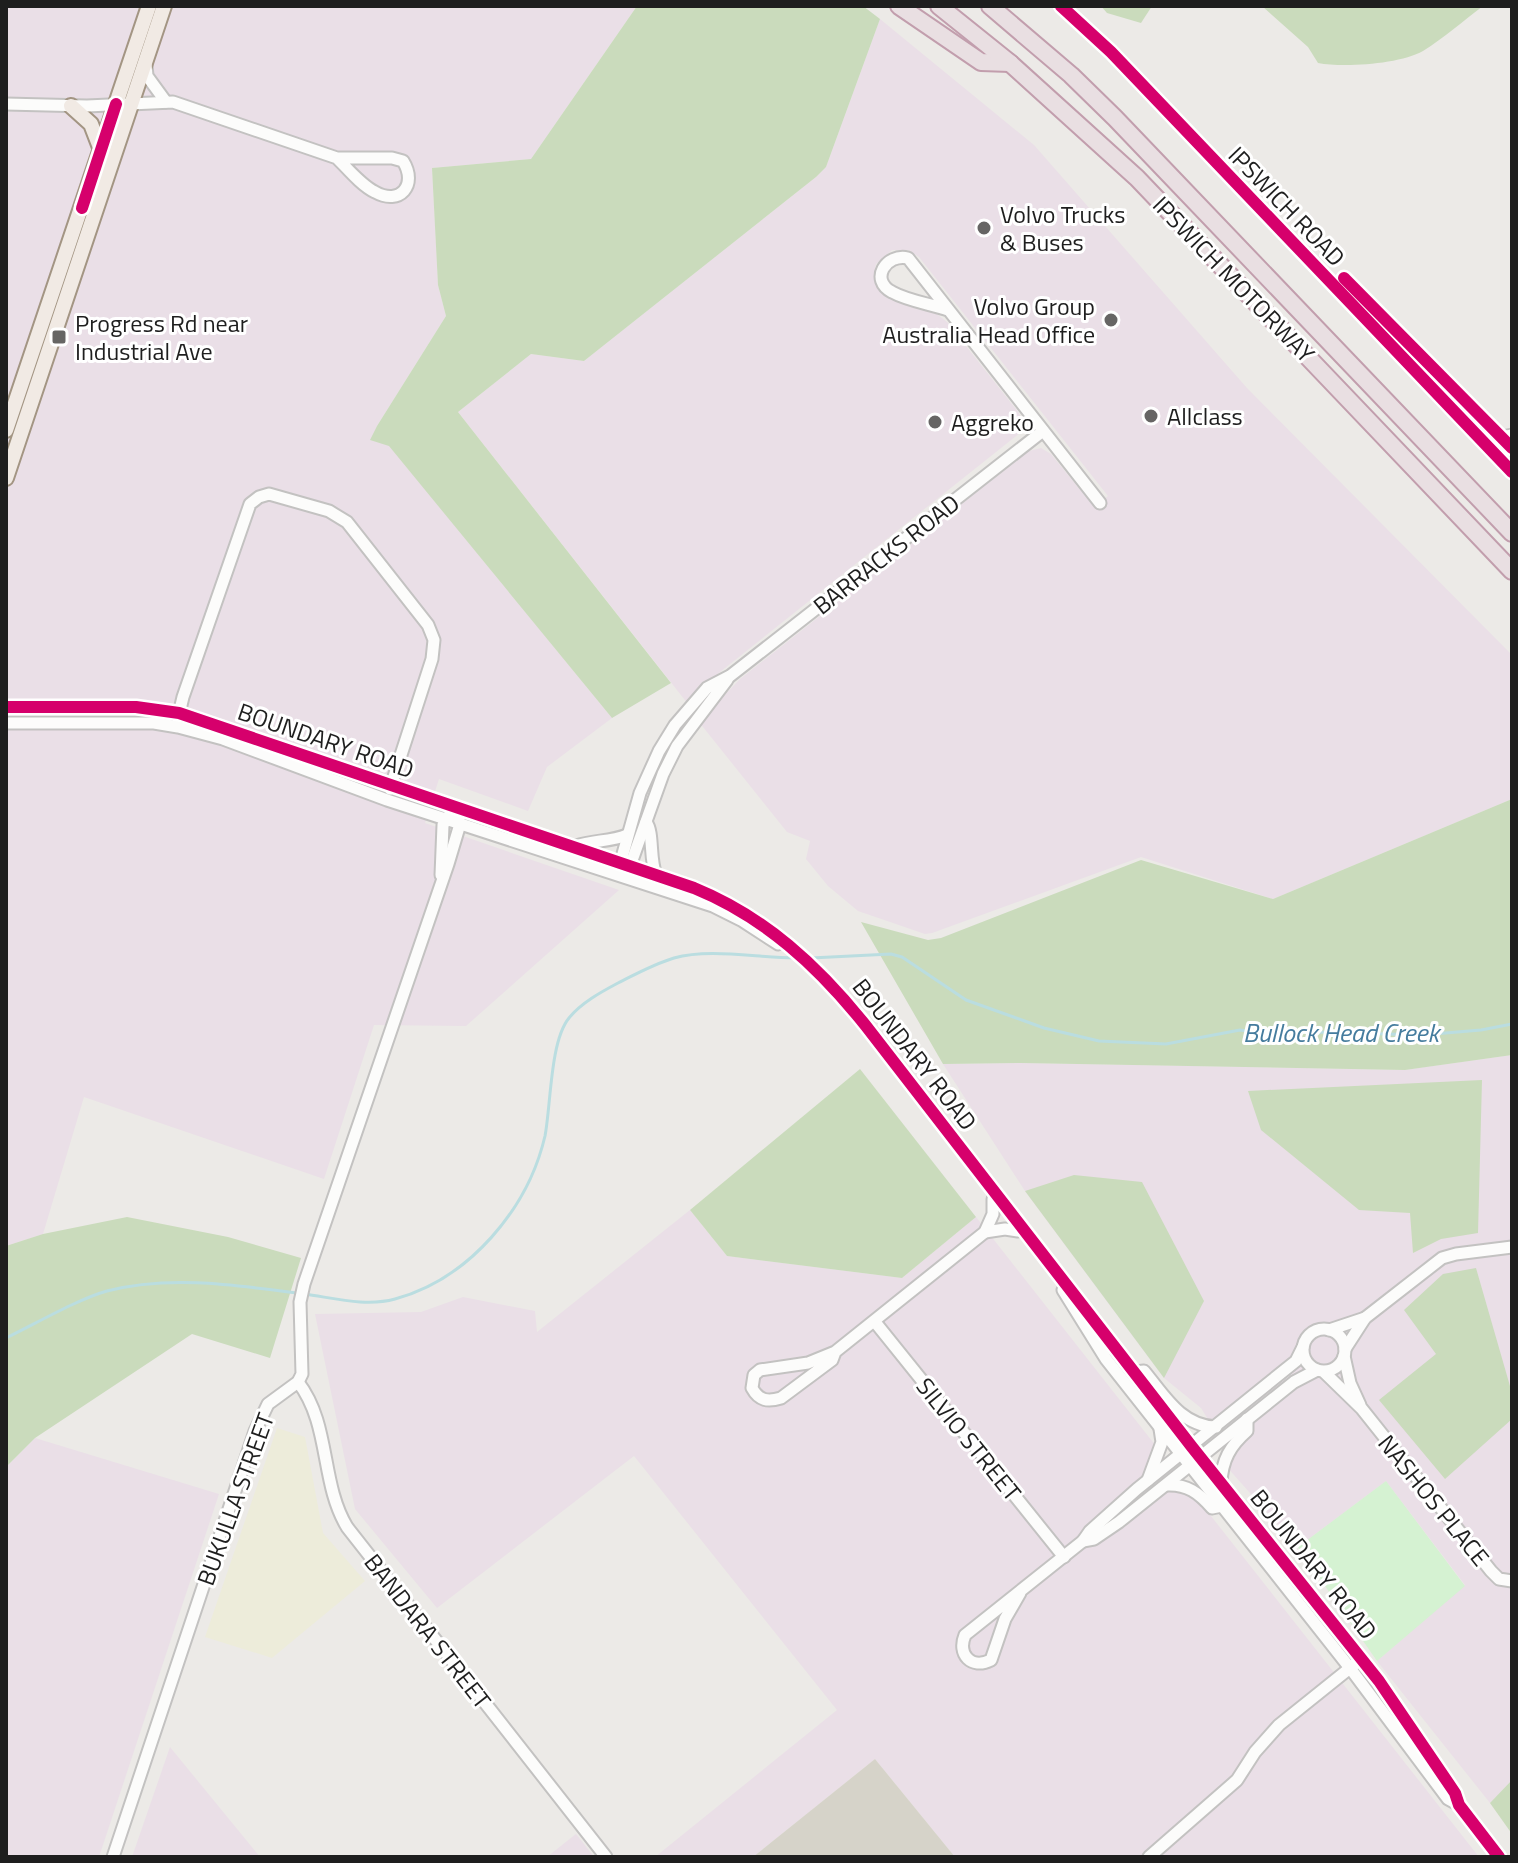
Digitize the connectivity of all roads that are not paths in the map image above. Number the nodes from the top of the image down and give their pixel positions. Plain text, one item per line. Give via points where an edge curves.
1 (149, 6) edge
2 (164, 6) edge
3 (899, 6) edge
4 (939, 6) edge
5 (990, 6) edge
6 (1061, 6) edge
7 (146, 58) junction
8 (1010, 63) junction
9 (166, 102) junction
10 (6, 104) edge
11 (124, 104) junction
12 (71, 106) junction
13 (101, 150) junction
14 (337, 158) junction
15 (948, 310) junction
16 (6, 430) edge
17 (1043, 431) junction
18 (1512, 435) edge
19 (1489, 449) junction
20 (1512, 472) edge
21 (6, 478) edge
22 (1100, 503) dead end
23 (1512, 533) edge
24 (1512, 571) edge
25 (730, 676) junction
26 (6, 707) edge
27 (179, 713) junction
28 (6, 723) edge
29 (178, 727) junction
30 (391, 784) junction
31 (387, 800) junction
32 (456, 808) junction
33 (446, 819) junction
34 (646, 822) junction
35 (460, 824) junction
36 (627, 835) junction
37 (576, 846) junction
38 (624, 864) junction
39 (656, 875) junction
40 (619, 876) junction
41 (441, 877) junction
42 (762, 929) junction
43 (863, 1027) junction
44 (993, 1199) junction
45 (1018, 1231) junction
46 (985, 1232) junction
47 (1512, 1247) edge
48 (1365, 1318) junction
49 (875, 1322) junction
50 (1329, 1330) junction
51 (1303, 1347) junction
52 (835, 1352) junction
53 (1344, 1353) junction
54 (1320, 1371) junction
55 (1135, 1372) junction
56 (298, 1382) junction
57 (1362, 1409) junction
58 (1247, 1419) junction
59 (1216, 1427) junction
60 (1160, 1429) junction
61 (1192, 1447) junction
62 (1181, 1455) junction
63 (1200, 1457) junction
64 (1189, 1466) junction
65 (1148, 1480) junction
66 (1221, 1483) junction
67 (1167, 1485) junction
68 (1222, 1506) junction
69 (1083, 1541) junction
70 (1064, 1557) junction
71 (1512, 1581) edge
72 (1020, 1593) junction
73 (1361, 1660) junction
74 (1350, 1668) junction
75 (1459, 1805) junction
76 (113, 1857) edge
77 (606, 1857) edge
78 (1149, 1857) edge
79 (1499, 1857) edge

1 - 11 main road
2 - 7 main road
3 - 8 highway via 981,62
4 - 8 highway, IPSWICH MOTORWAY
5 - 23 highway, IPSWICH MOTORWAY via 1115,118
6 - 19 street, IPSWICH ROAD
7 - 9 street via 147,76
7 - 11 main road
8 - 24 highway, IPSWICH MOTORWAY via 1137,178
9 - 11 street
9 - 14 street
10 - 12 street
11 - 12 street
11 - 13 main road
11 - 21 main road
12 - 13 main road via 91,124
13 - 16 main road
14 - 14 street via 403,161 410,173 408,184 400,194 388,197 374,192
15 - 15 street via 888,291 881,282 885,264 908,258
15 - 17 street
17 - 22 street
17 - 25 street, BARRACKS ROAD
18 - 19 street
19 - 20 street, IPSWICH ROAD
25 - 34 street, BARRACKS ROAD via 677,746
25 - 36 street, BARRACKS ROAD via 707,688 675,725 646,779
26 - 27 street, BOUNDARY ROAD via 136,707
27 - 29 street
27 - 30 street, BOUNDARY ROAD
27 - 30 street via 250,504 269,494 329,511 347,522 428,625 434,640
28 - 29 street, BOUNDARY ROAD
29 - 31 street, BOUNDARY ROAD
30 - 31 street
30 - 32 street, BOUNDARY ROAD
31 - 33 street, BOUNDARY ROAD
32 - 33 street
32 - 35 street
32 - 37 street, BOUNDARY ROAD
33 - 35 street, BOUNDARY ROAD
33 - 41 street
34 - 38 street, BARRACKS ROAD
34 - 39 street
35 - 40 street, BOUNDARY ROAD
35 - 41 street
36 - 37 street
36 - 38 street, BARRACKS ROAD
37 - 38 street, BOUNDARY ROAD
38 - 39 street, BOUNDARY ROAD
38 - 40 street, BARRACKS ROAD
39 - 42 street, BOUNDARY ROAD via 714,896
40 - 42 street, BOUNDARY ROAD via 713,906
41 - 56 street via 304,1284 304,1364
42 - 43 street, BOUNDARY ROAD
43 - 44 street, BOUNDARY ROAD
43 - 55 street, BOUNDARY ROAD
44 - 45 street, BOUNDARY ROAD
44 - 46 street
45 - 46 street
45 - 60 street, BOUNDARY ROAD
46 - 49 street
47 - 48 street via 1442,1258
48 - 50 street
48 - 53 street
49 - 52 street
49 - 70 street, SILVIO STREET
50 - 51 street via 1315,1331
50 - 53 street via 1340,1337
51 - 54 street via 1306,1361
51 - 59 street via 1296,1361
52 - 52 street via 832,1360 781,1398 761,1399 752,1388 760,1370 808,1363
53 - 54 street via 1337,1367
53 - 57 street, NASHOS PLACE
54 - 57 street, NASHOS PLACE
54 - 58 street via 1294,1382
55 - 59 street via 1144,1371 1179,1414
55 - 61 street, BOUNDARY ROAD
56 - 76 street, BUKULLA STREET via 268,1404 255,1431
56 - 77 street, BANDARA STREET via 315,1409 335,1502 347,1527
57 - 71 street, NASHOS PLACE via 1491,1571
58 - 63 street
58 - 66 street via 1247,1431 1226,1455
59 - 61 street
60 - 62 street, BOUNDARY ROAD
60 - 65 street via 1162,1442
61 - 62 street
61 - 63 street, BOUNDARY ROAD
62 - 64 street, BOUNDARY ROAD
62 - 65 street
63 - 64 street
63 - 66 street, BOUNDARY ROAD
64 - 67 street
64 - 68 street, BOUNDARY ROAD
65 - 69 street
66 - 73 street, BOUNDARY ROAD
67 - 68 street via 1186,1487 1212,1508
67 - 69 street via 1094,1539
68 - 74 street, BOUNDARY ROAD
69 - 70 street
70 - 72 street
72 - 72 street via 991,1660 969,1660 962,1654 965,1635
73 - 74 street
73 - 75 street, BOUNDARY ROAD
74 - 75 street, BOUNDARY ROAD via 1448,1799
74 - 78 street via 1279,1725 1237,1780
75 - 79 street, BOUNDARY ROAD

